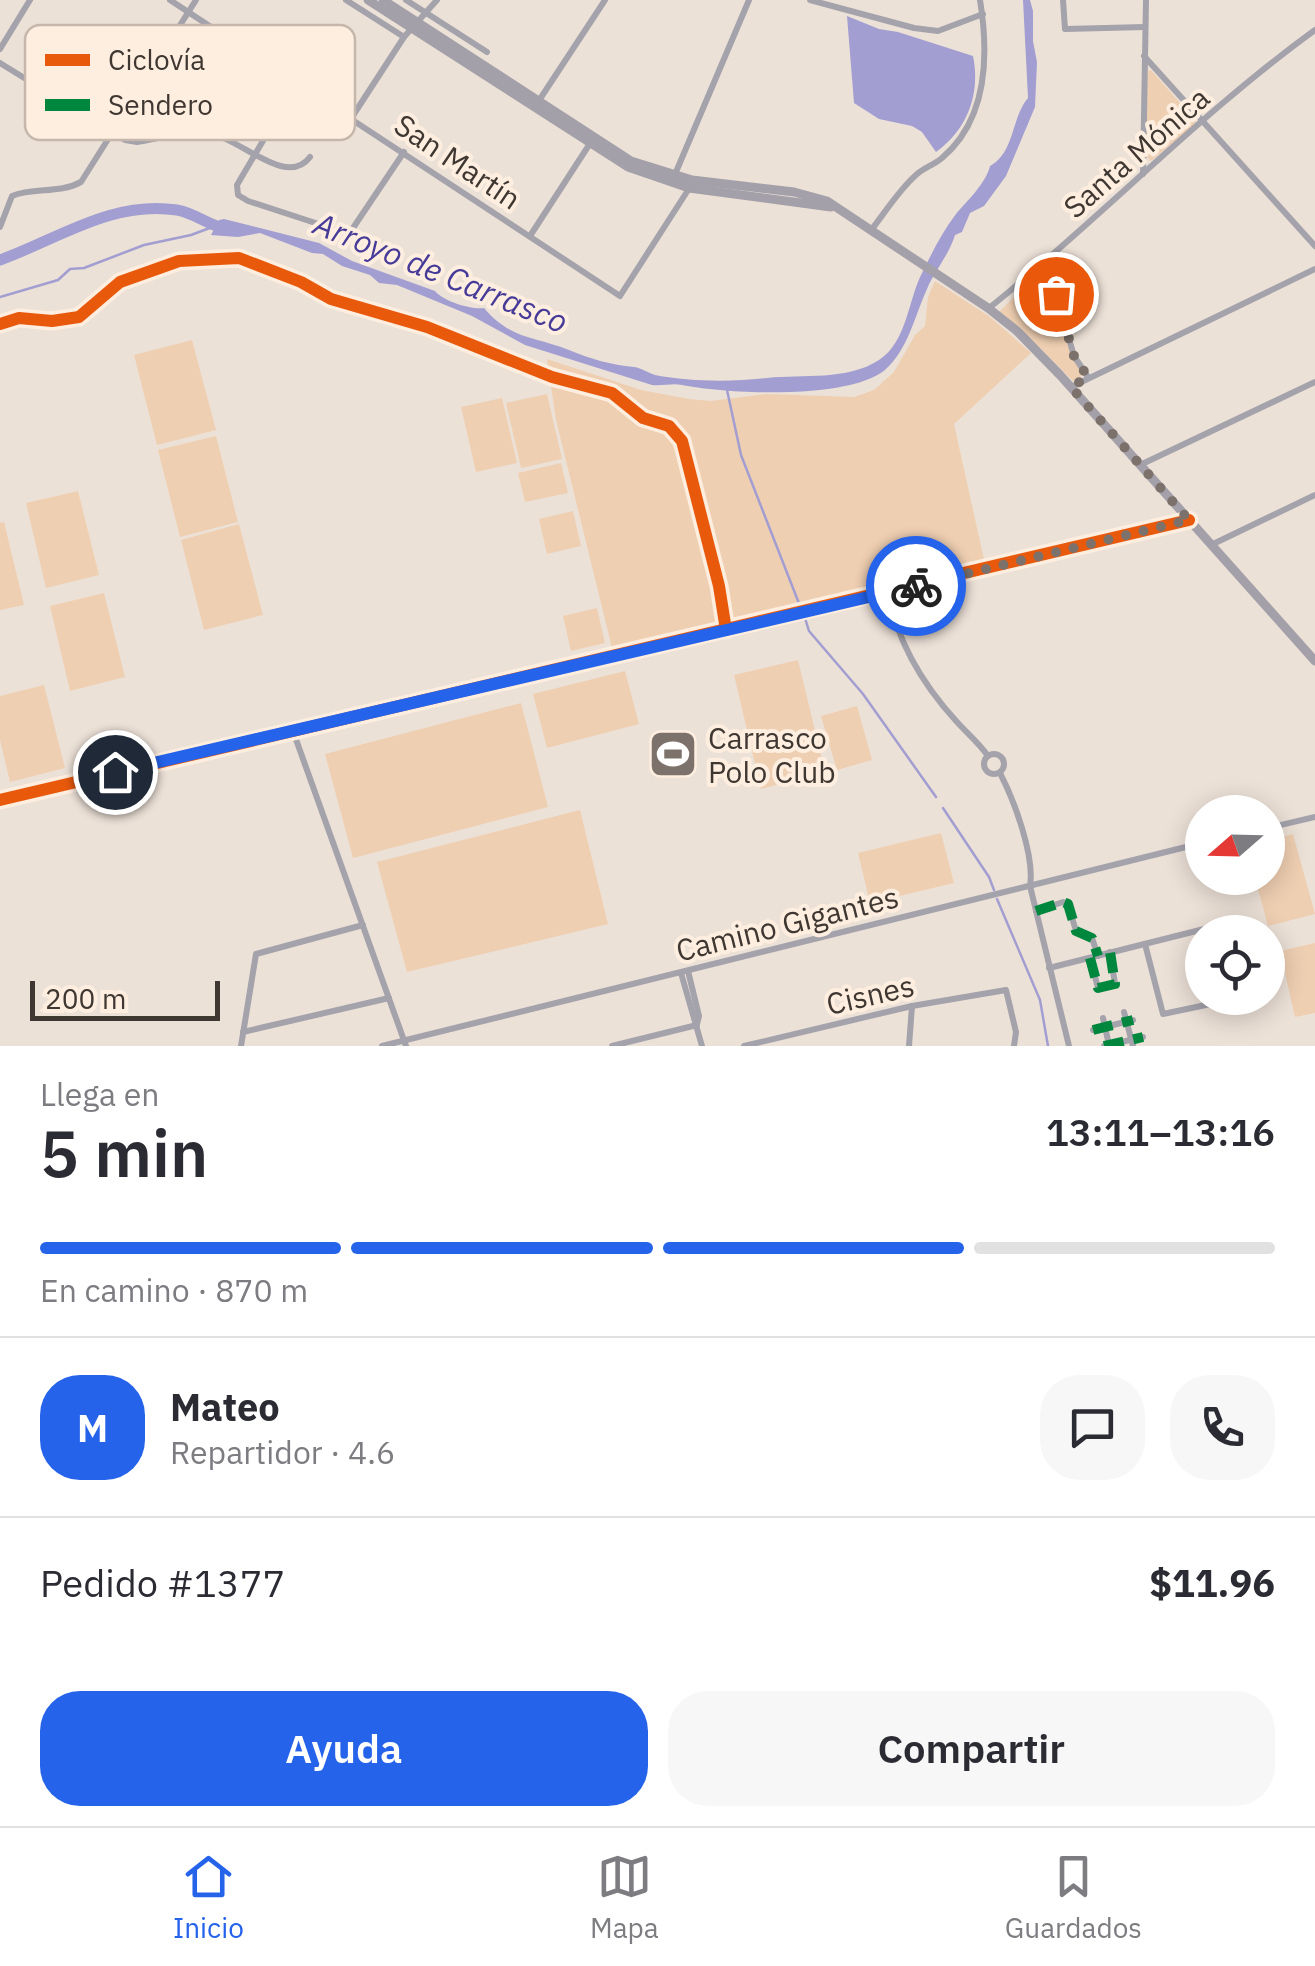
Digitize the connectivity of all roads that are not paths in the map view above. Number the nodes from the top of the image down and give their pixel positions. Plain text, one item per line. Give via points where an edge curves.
1 (30, 0) edge
2 (170, 0) edge
3 (196, 0) edge
4 (346, 0) edge
5 (368, 0) edge
6 (383, 0) edge
7 (406, 0) edge
8 (438, 0) edge
9 (604, 0) edge
10 (748, 0) edge
11 (810, 0) edge
12 (980, 0) edge
13 (1064, 0) edge
14 (1146, 0) edge
15 (188, 12) junction
16 (428, 14) junction
17 (982, 14) junction
18 (180, 25) edge
19 (208, 25) edge
20 (416, 26) junction
21 (1145, 27) junction
22 (1315, 30) edge
23 (404, 37) junction
24 (0, 49) edge
25 (487, 52) dead end
26 (1144, 56) junction
27 (0, 63) edge
28 (25, 79) edge
29 (538, 102) junction
30 (355, 113) edge
31 (355, 120) edge
32 (1204, 122) junction
33 (108, 140) edge
34 (131, 140) edge
35 (156, 140) edge
36 (227, 140) edge
37 (264, 140) edge
38 (589, 145) junction
39 (404, 152) junction
40 (256, 153) junction
41 (310, 157) dead end
42 (1143, 174) junction
43 (673, 180) junction
44 (691, 185) junction
45 (0, 226) edge
46 (872, 229) junction
47 (530, 236) junction
48 (1315, 246) edge
49 (1038, 268) junction
50 (1315, 270) edge
51 (988, 308) junction
52 (0, 324) edge
53 (1088, 377) junction
54 (1315, 382) edge
55 (1071, 387) junction
56 (1140, 465) junction
57 (1315, 495) edge
58 (1189, 520) junction
59 (1212, 545) junction
60 (888, 592) junction
61 (726, 630) junction
62 (1313, 655) edge
63 (294, 730) junction
64 (988, 756) junction
65 (1000, 773) junction
66 (0, 800) edge
67 (1315, 817) edge
68 (1285, 824) edge
69 (1185, 847) edge
70 (1030, 886) junction
71 (1036, 911) junction
72 (363, 926) junction
73 (1185, 934) edge
74 (1145, 944) junction
75 (1110, 952) junction
76 (1094, 957) junction
77 (1049, 968) junction
78 (684, 972) junction
79 (388, 998) junction
80 (912, 1006) junction
81 (1185, 1009) edge
82 (1124, 1012) dead end
83 (1130, 1021) junction
84 (1104, 1022) junction
85 (697, 1025) junction
86 (1093, 1030) dead end
87 (242, 1032) junction
88 (1144, 1036) dead end
89 (405, 1043) edge
90 (1132, 1043) edge
91 (240, 1046) edge
92 (382, 1046) edge
93 (612, 1046) edge
94 (702, 1046) edge
95 (744, 1046) edge
96 (909, 1046) edge
97 (1014, 1046) edge
98 (1069, 1046) edge
99 (1108, 1046) edge

1 - 24 street
2 - 15 street, San Martín
3 - 15 street
4 - 23 street
5 - 20 main road
6 - 20 main road
7 - 16 street
8 - 16 street
9 - 29 street
10 - 43 street
11 - 17 street via 938,31
12 - 17 street
13 - 21 street via 1064,29
14 - 21 street
15 - 18 street
15 - 19 street, San Martín
16 - 20 street
16 - 25 street
17 - 46 street via 982,87 968,124
20 - 23 street
20 - 29 main road
20 - 38 main road
21 - 26 street
22 - 32 street, Santa Mónica
23 - 30 street
26 - 32 street
26 - 42 street
27 - 28 street
29 - 43 main road
31 - 39 street, San Martín
32 - 42 street, Santa Mónica
32 - 48 street
33 - 45 street via 81,182 12,196
34 - 35 street
36 - 40 street
37 - 40 street
38 - 43 main road via 628,167
38 - 47 street
39 - 40 street via 351,232 238,195
39 - 47 street, San Martín
40 - 41 street via 288,168
42 - 49 street, Santa Mónica
43 - 44 main road
44 - 46 main road via 834,207
44 - 47 street, San Martín via 620,296
46 - 51 main road
49 - 51 street, Santa Mónica
49 - 53 street via 1056,294 1074,356
50 - 53 street
51 - 55 main road
52 - 61 street via 79,317 120,282 179,261 239,258 331,299 612,393 643,418 669,426 682,441
53 - 55 street
54 - 56 street
55 - 56 main road
56 - 58 main road
57 - 59 street
58 - 59 main road
58 - 60 street
59 - 62 main road
60 - 61 street
60 - 64 street via 917,671
61 - 63 street
63 - 66 street
63 - 72 street
64 - 65 street via 986,770
64 - 65 street via 1002,758
65 - 70 street via 1018,816
67 - 68 street
69 - 70 street, Camino Gigantes
70 - 71 street
70 - 78 street, Camino Gigantes
71 - 76 street via 1068,904 1076,930 1092,938
71 - 77 street
72 - 79 street
72 - 87 street via 256,954
73 - 74 street
74 - 75 street
74 - 81 street via 1163,1014
75 - 76 street
75 - 76 street via 1115,984 1098,988
76 - 77 street
77 - 98 street
78 - 85 street
78 - 89 street, Camino Gigantes
79 - 87 street
79 - 89 street
80 - 95 street, Cisnes
80 - 96 street
80 - 97 street, Cisnes via 1006,990
82 - 83 street
83 - 84 street
83 - 90 street
84 - 86 street
84 - 99 street
85 - 93 street
85 - 94 street
87 - 91 street
88 - 90 street
89 - 92 street, Camino Gigantes
90 - 99 street

